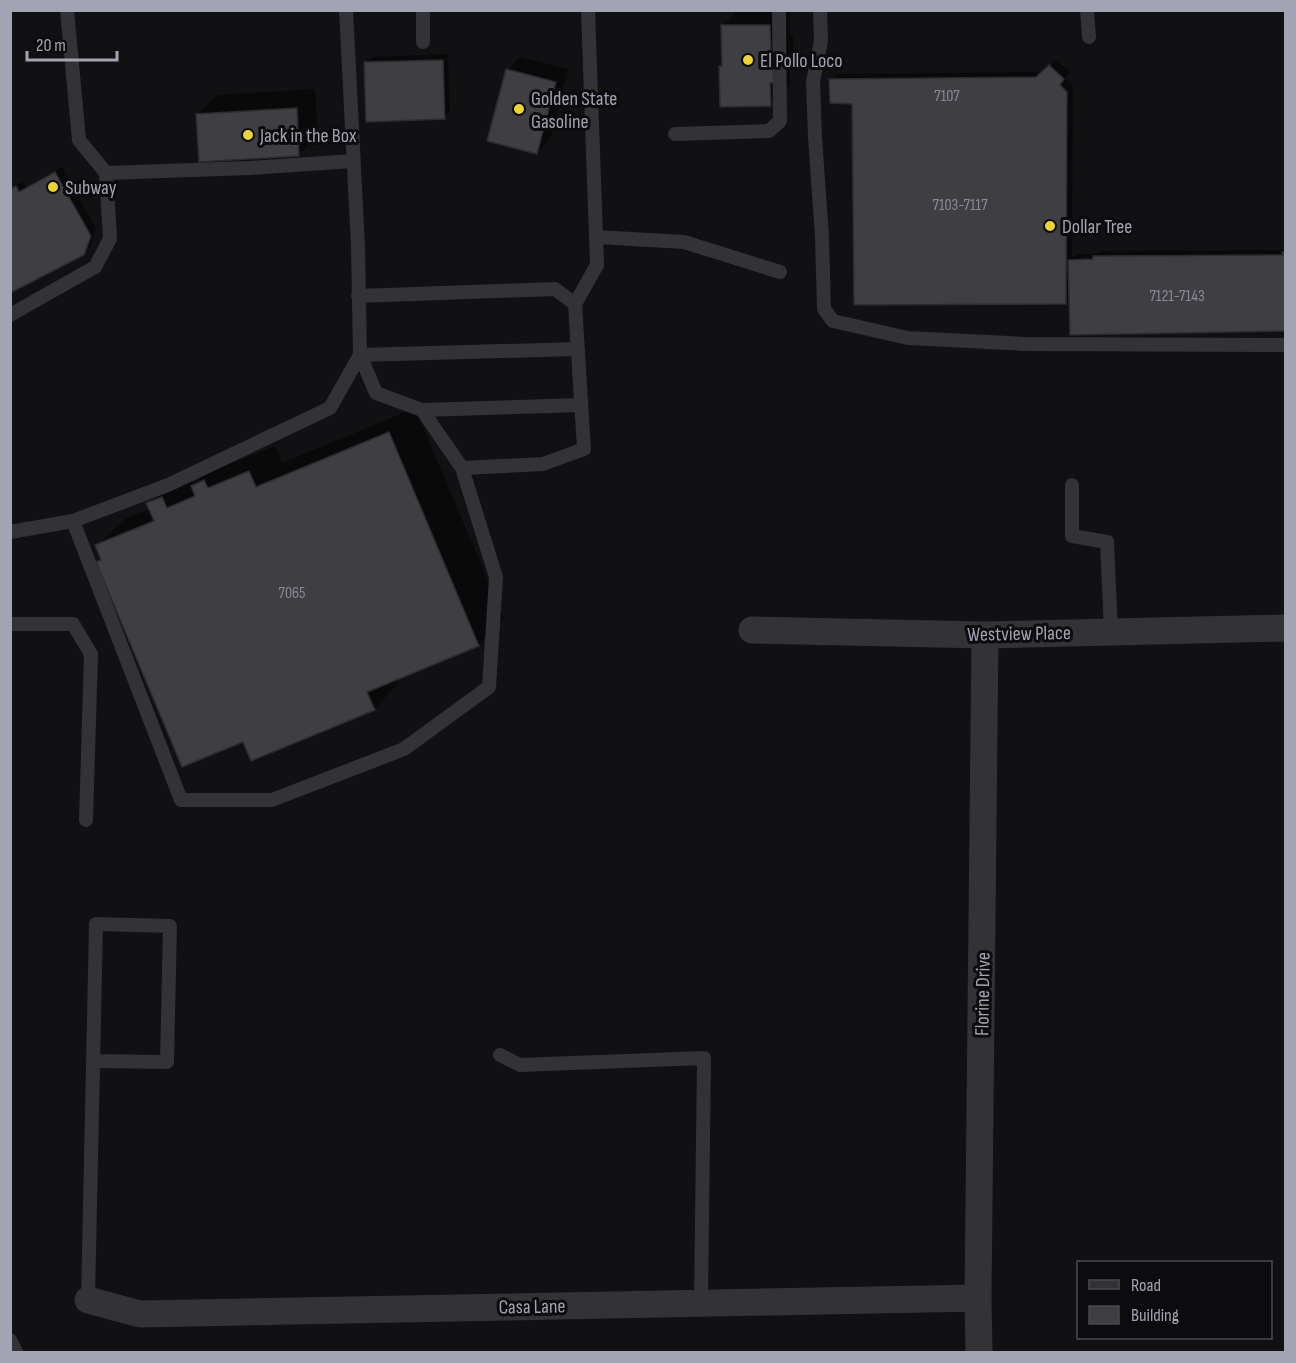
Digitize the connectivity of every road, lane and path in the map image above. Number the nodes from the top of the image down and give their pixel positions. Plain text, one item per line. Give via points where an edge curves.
1 (67, 10) edge
2 (346, 10) edge
3 (423, 10) edge
4 (588, 10) edge
5 (779, 10) edge
6 (820, 10) edge
7 (1087, 10) edge
8 (1089, 37) dead end
9 (423, 42) dead end
10 (675, 134) dead end
11 (353, 161) junction
12 (106, 173) junction
13 (597, 237) junction
14 (780, 272) dead end
15 (358, 296) junction
16 (575, 304) junction
17 (10, 315) edge
18 (1286, 345) edge
19 (578, 349) junction
20 (360, 355) junction
21 (581, 405) junction
22 (422, 410) junction
23 (462, 468) junction
24 (1072, 485) dead end
25 (74, 520) junction
26 (10, 532) edge
27 (10, 624) edge
28 (1286, 628) edge
29 (752, 630) dead end
30 (1111, 632) junction
31 (985, 635) junction
32 (86, 820) dead end
33 (500, 1055) dead end
34 (93, 1061) junction
35 (978, 1298) junction
36 (88, 1300) joint
37 (701, 1302) junction
38 (10, 1340) edge
39 (16, 1353) edge
40 (979, 1353) edge

1 - 12 lane via 79,140
2 - 11 lane
3 - 9 lane
4 - 13 lane
5 - 10 lane via 780,121 769,131
6 - 18 lane via 821,41 813,82 815,137 824,309 833,321 908,338 1026,344
7 - 8 lane
11 - 12 lane
11 - 15 lane
12 - 17 lane via 110,239 95,267
13 - 14 lane via 684,242
13 - 16 lane via 597,266
15 - 16 lane via 555,289
15 - 20 lane
16 - 19 lane
19 - 20 lane
19 - 21 lane
20 - 22 lane via 376,393
20 - 25 lane via 330,408 168,485
21 - 22 lane
21 - 23 lane via 584,449 543,464
22 - 23 lane
23 - 25 lane via 496,578 489,687 404,749 272,800 181,800
24 - 30 lane via 1072,536 1107,542
25 - 26 lane
27 - 32 lane via 73,624 91,654
28 - 30 street, Westview Place
29 - 31 street, Westview Place
30 - 31 street, Westview Place
31 - 35 street, Florine Drive
33 - 37 lane via 520,1065 704,1058
34 - 34 lane via 96,924 170,926 167,1062
34 - 36 lane
35 - 37 street, Casa Lane
35 - 40 street, Florine Drive
36 - 37 street, Casa Lane via 140,1314
38 - 39 lane

